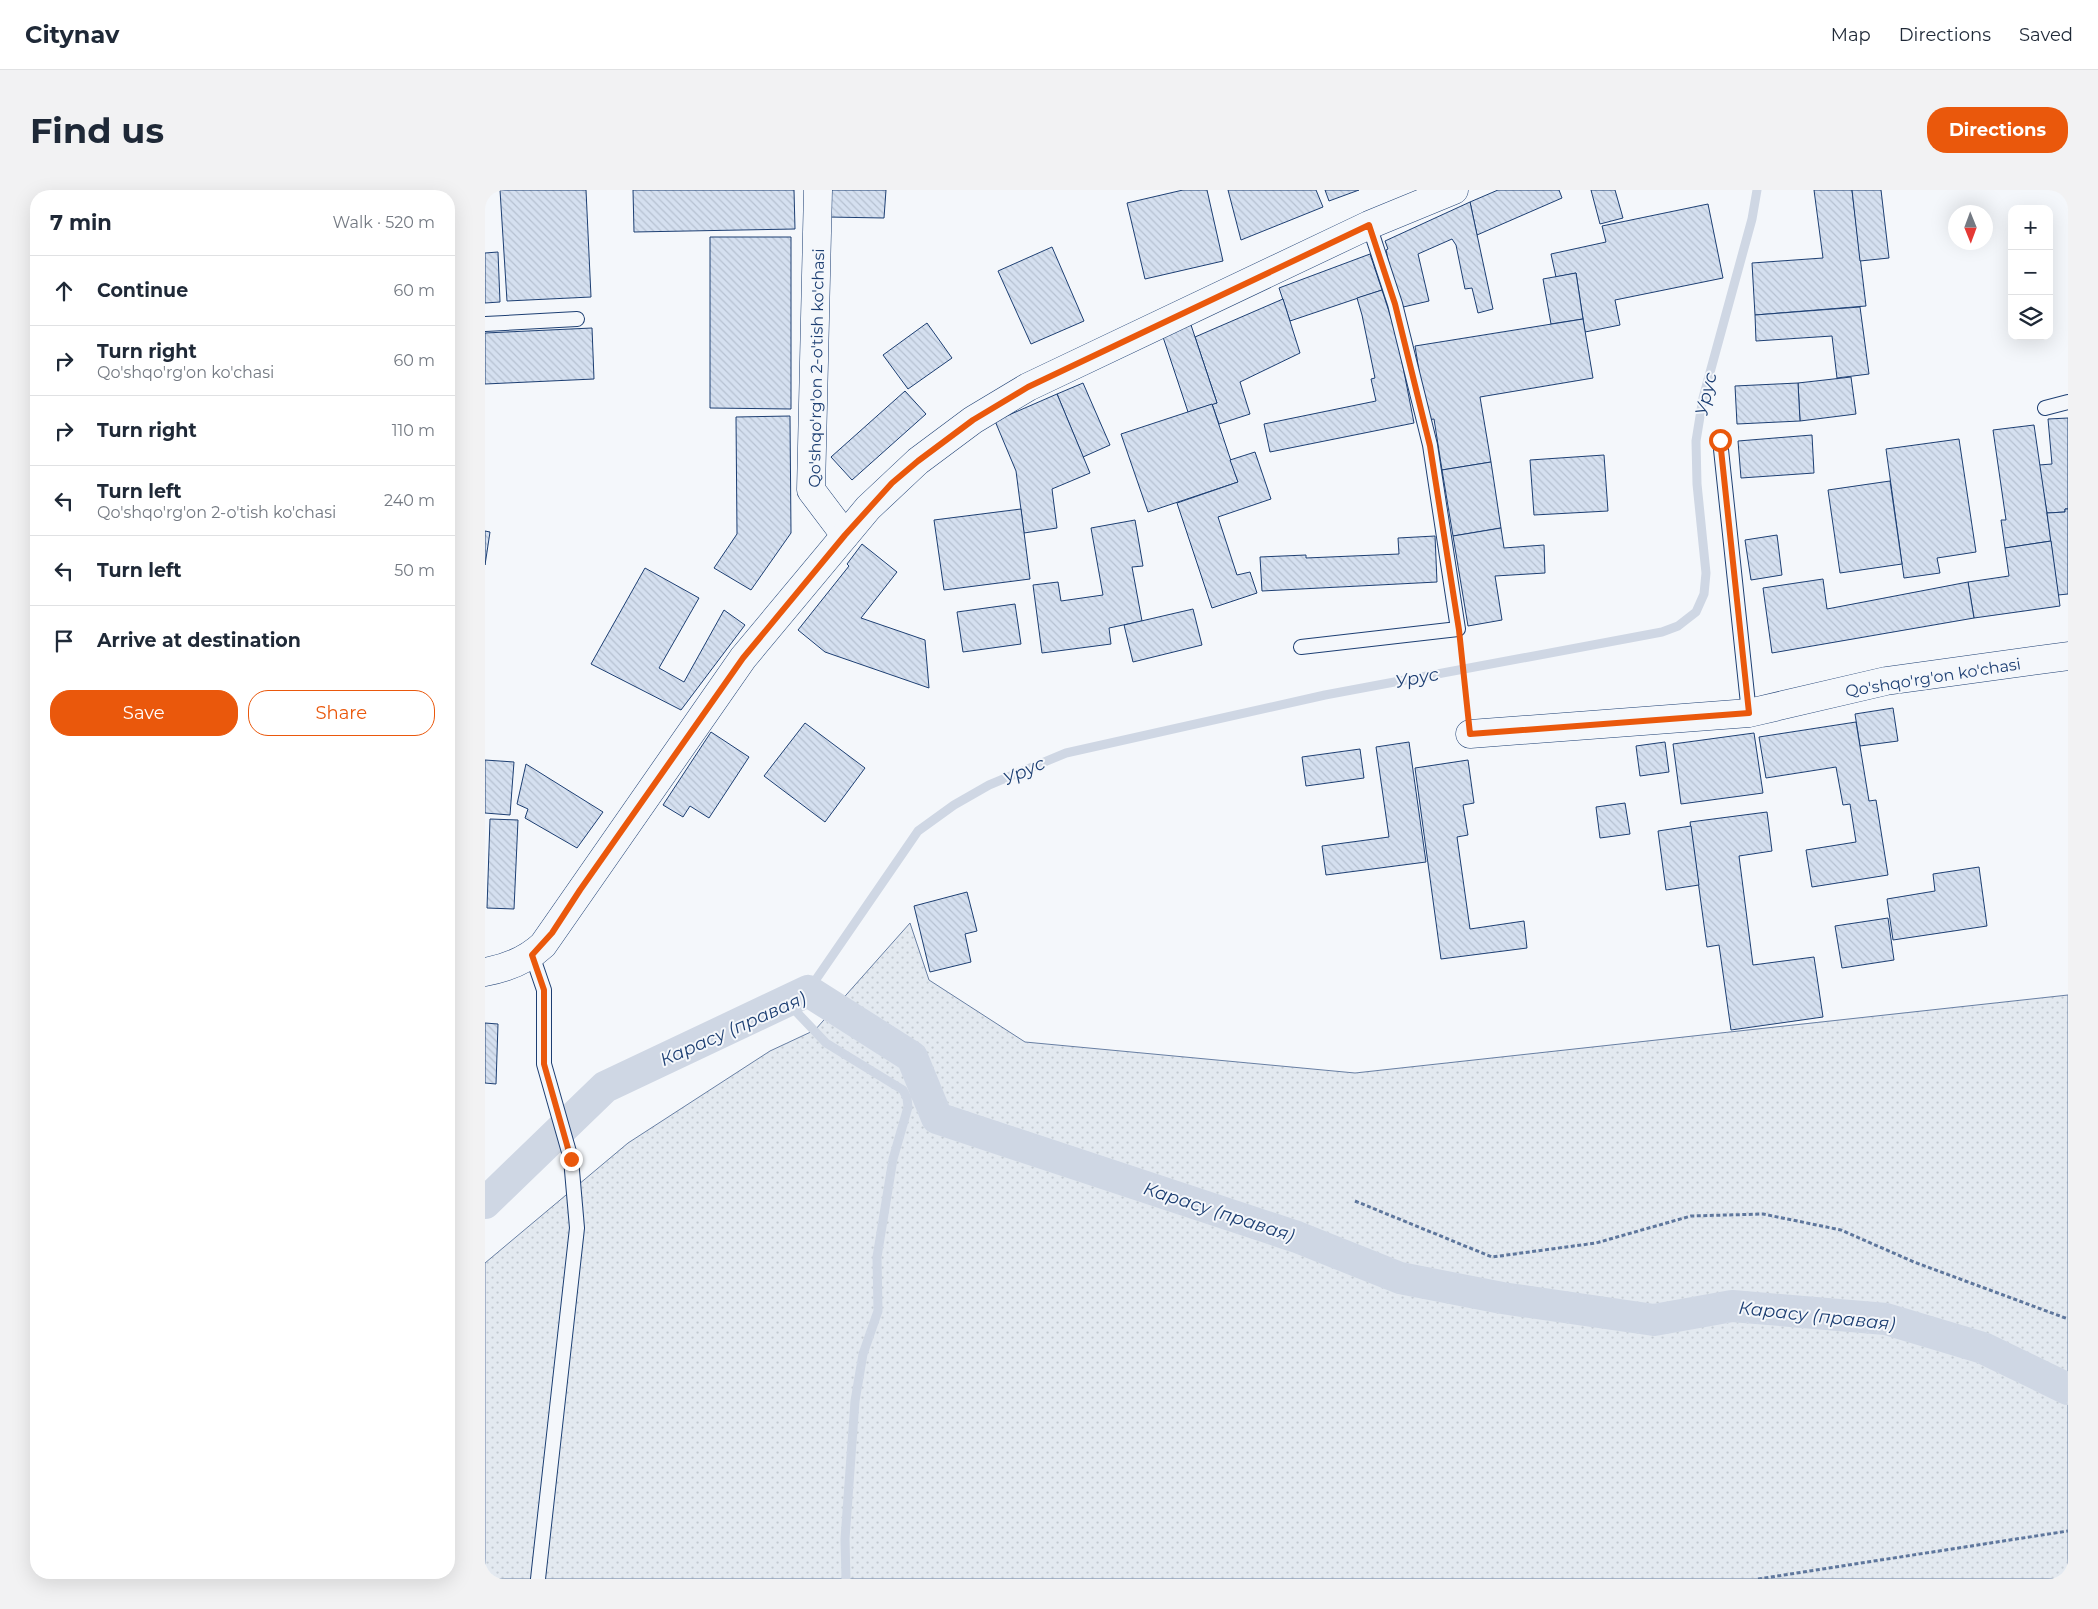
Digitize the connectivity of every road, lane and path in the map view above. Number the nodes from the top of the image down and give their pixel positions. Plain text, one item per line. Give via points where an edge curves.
1 (818, 190) edge
2 (1454, 190) edge
3 (1369, 225) junction
4 (577, 319) dead end
5 (485, 324) edge
6 (2068, 402) edge
7 (2045, 408) dead end
8 (1720, 440) dead end
9 (845, 535) junction
10 (1459, 630) junction
11 (1301, 647) dead end
12 (2068, 656) edge
13 (1749, 713) junction
14 (1470, 734) joint
15 (532, 955) junction
16 (485, 972) edge
17 (1355, 1201) dead end
18 (2068, 1319) edge
19 (2068, 1532) edge
20 (538, 1579) edge
21 (1758, 1579) edge

1 - 9 street, Qo'shqo'rg'on 2-o'tish ko'chasi via 811,490
2 - 3 street
3 - 9 street via 1000,402 892,483
3 - 10 lane via 1395,304 1430,446
4 - 5 lane
6 - 7 lane
8 - 13 lane
9 - 15 street via 743,658 552,933
10 - 11 lane
10 - 14 path
12 - 13 street, Qo'shqo'rg'on ko'chasi via 1887,682
13 - 14 street, Qo'shqo'rg'on ko'chasi
15 - 16 street
15 - 20 lane via 544,990 544,1064 571,1159 577,1228
17 - 18 path via 1492,1257 1596,1243 1691,1216 1763,1214 1841,1230 1914,1262
19 - 21 path

